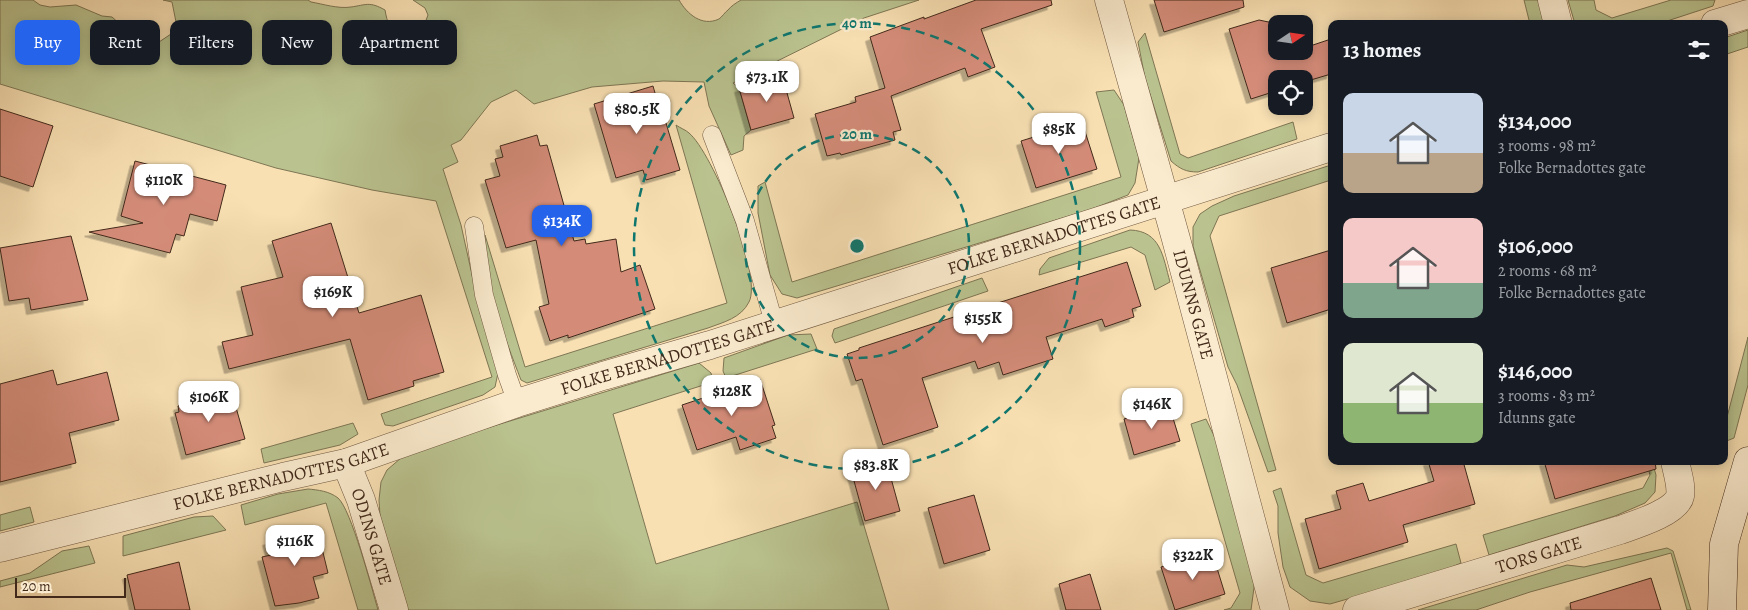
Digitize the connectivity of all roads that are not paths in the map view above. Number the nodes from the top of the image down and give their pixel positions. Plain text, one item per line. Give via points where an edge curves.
1 (1109, 0) edge
2 (1552, 0) edge
3 (1748, 14) edge
4 (1557, 20) edge
5 (1728, 20) edge
6 (712, 135) dead end
7 (1328, 148) edge
8 (1164, 200) junction
9 (474, 226) dead end
10 (774, 323) junction
11 (517, 403) junction
12 (1748, 460) edge
13 (346, 463) junction
14 (1675, 465) edge
15 (0, 548) edge
16 (394, 610) edge
17 (1275, 610) edge
18 (1357, 610) edge
19 (1722, 610) edge

1 - 8 street, IDUNNS GATE
2 - 4 street
3 - 5 street
6 - 10 lane via 745,221
7 - 8 street, FOLKE BERNADOTTES GATE
8 - 10 street, FOLKE BERNADOTTES GATE
8 - 17 street, IDUNNS GATE
9 - 11 lane via 484,294
10 - 11 street, FOLKE BERNADOTTES GATE
11 - 13 street, FOLKE BERNADOTTES GATE
12 - 19 street via 1724,544
13 - 15 street, FOLKE BERNADOTTES GATE
13 - 16 street, ODINS GATE via 361,500
14 - 18 street, TORS GATE via 1680,497 1676,506 1652,518

